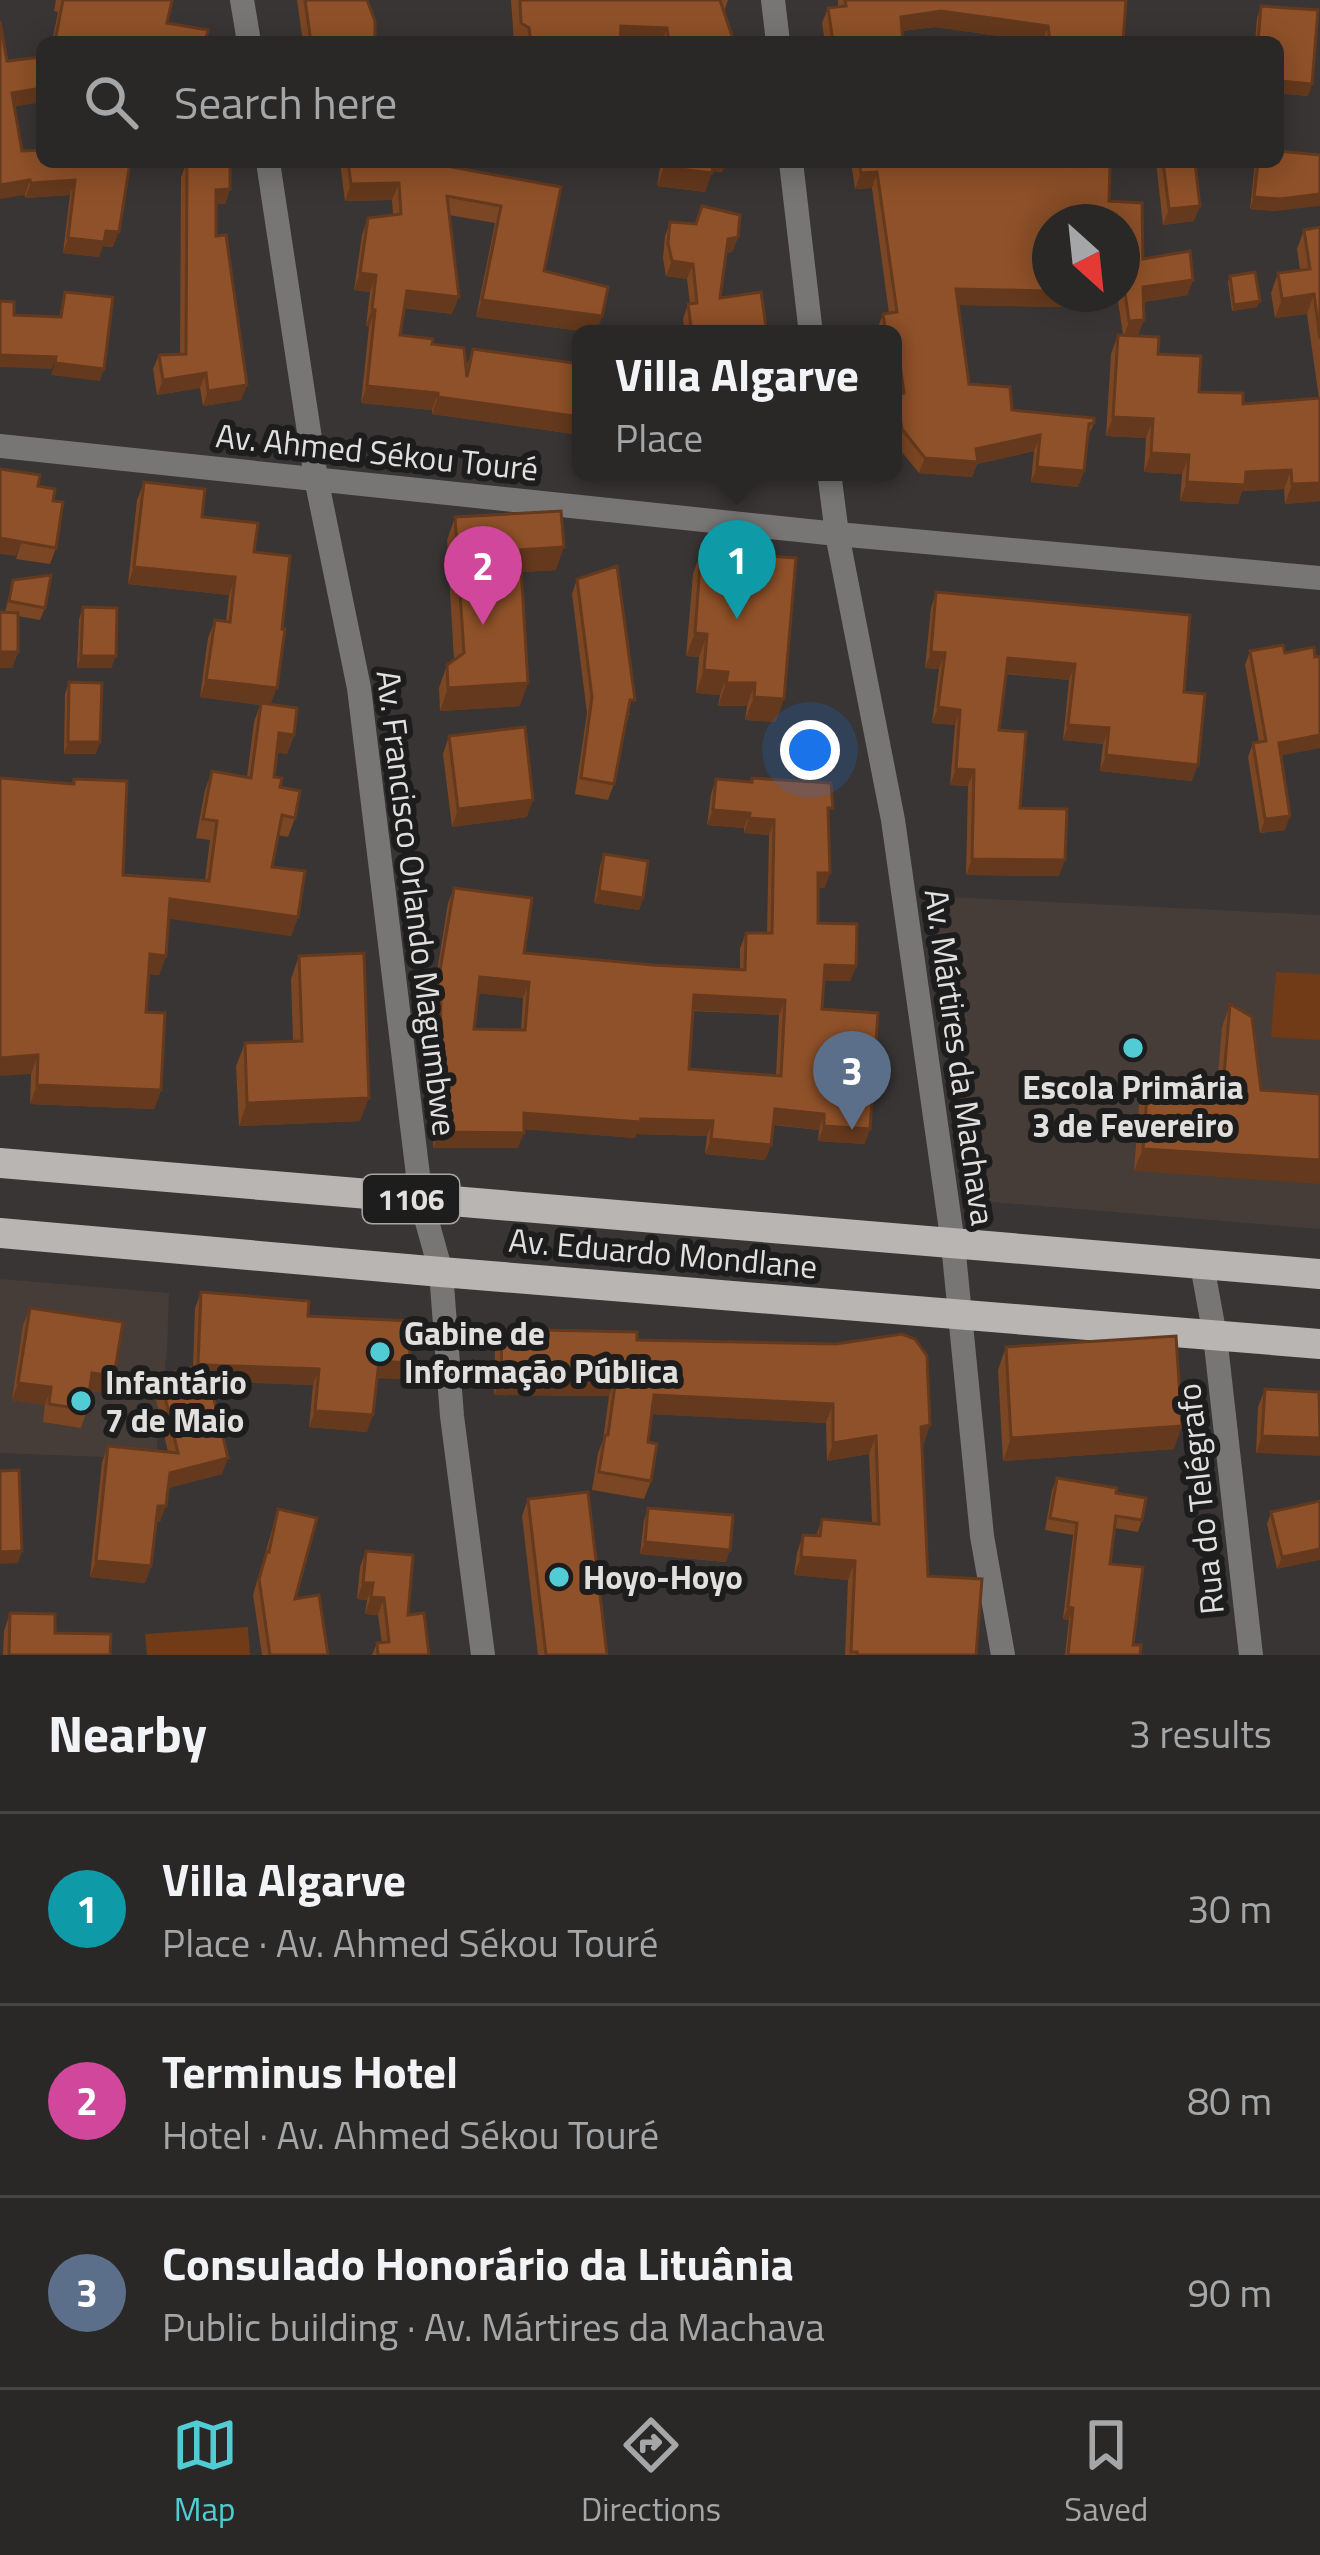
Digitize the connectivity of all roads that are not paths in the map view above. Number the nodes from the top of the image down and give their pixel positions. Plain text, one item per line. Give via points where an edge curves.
1 (242, 0) edge
2 (773, 0) edge
3 (248, 36) edge
4 (777, 36) edge
5 (269, 168) edge
6 (792, 168) edge
7 (810, 325) edge
8 (0, 446) edge
9 (316, 478) junction
10 (830, 481) edge
11 (837, 534) junction
12 (1320, 578) edge
13 (0, 1163) edge
14 (422, 1200) junction
15 (0, 1233) edge
16 (953, 1244) junction
17 (1202, 1264) junction
18 (441, 1272) junction
19 (1320, 1274) edge
20 (960, 1313) junction
21 (1215, 1336) junction
22 (1320, 1344) edge
23 (483, 1655) edge
24 (1003, 1655) edge
25 (1251, 1655) edge

1 - 3 street
2 - 4 street
5 - 9 street, Av. Francisco Orlando Magumbwe
6 - 7 street
8 - 9 street, Av. Ahmed Sékou Touré
9 - 11 street, Av. Ahmed Sékou Touré
9 - 14 street, Av. Francisco Orlando Magumbwe via 358,688
10 - 11 street, Av. Mártires da Machava
11 - 12 street, Av. Ahmed Sékou Touré
11 - 16 street, Av. Mártires da Machava via 893,820
13 - 14 main road, Av. Eduardo Mondlane / 1106
14 - 16 main road, Av. Eduardo Mondlane / 1106
14 - 18 street, Av. Francisco Orlando Magumbwe
15 - 18 main road, Av. Eduardo Mondlane / 1106
16 - 17 main road, Av. Eduardo Mondlane
16 - 20 street, Av. Mártires da Machava
17 - 19 main road
17 - 21 street, Rua do Telégrafo
18 - 20 main road, Av. Eduardo Mondlane / 1106
18 - 23 street, Av. Francisco Orlando Magumbwe
20 - 21 main road, Av. Eduardo Mondlane / 1106
20 - 24 street, Av. Mártires da Machava
21 - 22 main road, Av. Eduardo Mondlane / 1106
21 - 25 street, Rua do Telégrafo

